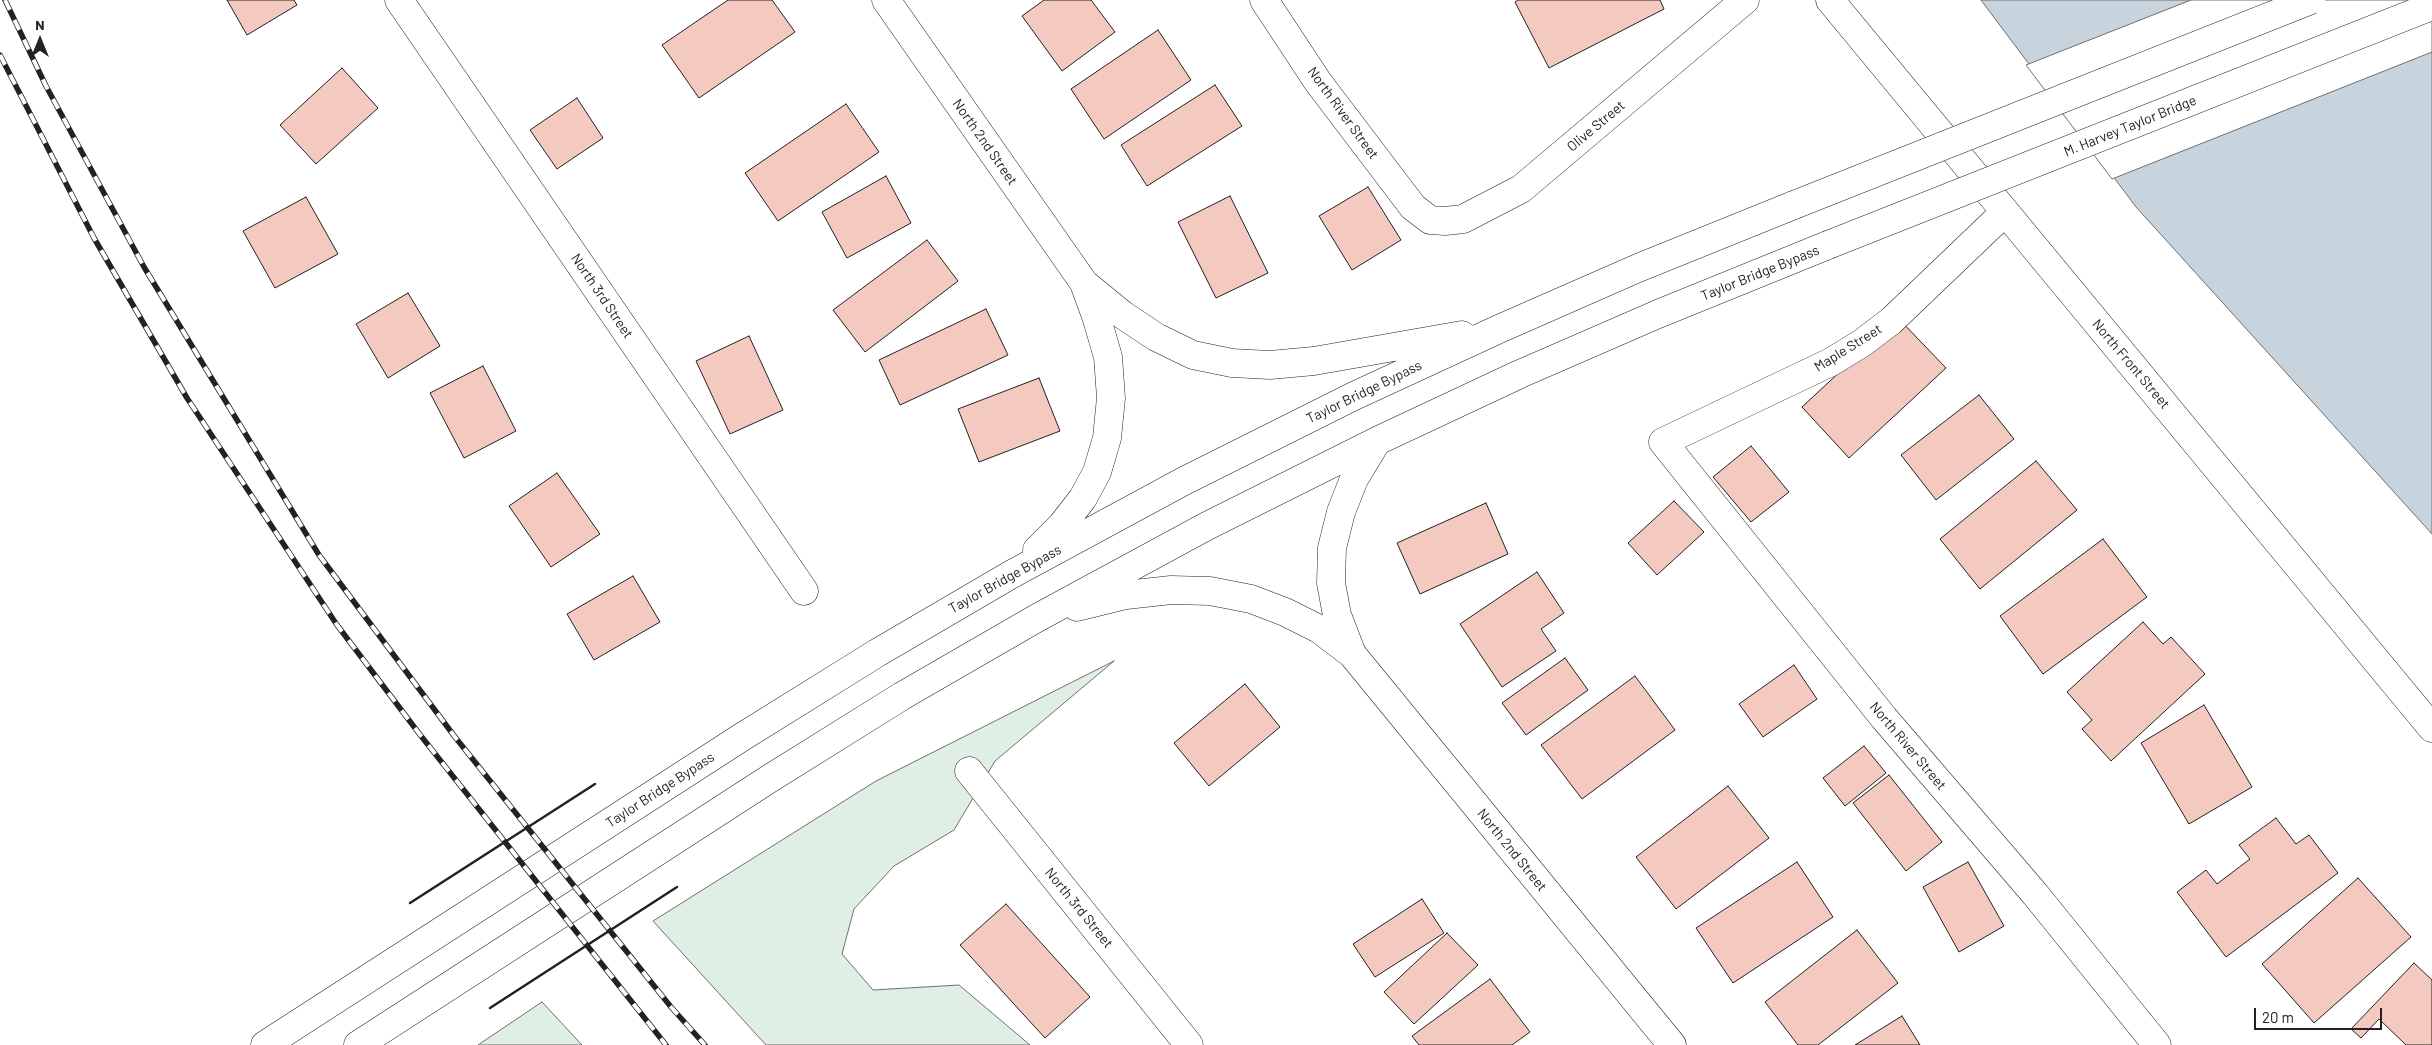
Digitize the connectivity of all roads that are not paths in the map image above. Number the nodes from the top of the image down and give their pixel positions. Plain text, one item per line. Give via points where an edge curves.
1 (399, 0) edge
2 (886, 0) edge
3 (1264, 0) edge
4 (1746, 0) edge
5 (1830, 0) edge
6 (2311, 0) edge
7 (2432, 6) edge
8 (2005, 212) junction
9 (1430, 220) joint
10 (1828, 245) joint
11 (1084, 284) junction
12 (1499, 328) junction
13 (1376, 441) junction
14 (1663, 442) joint
15 (1012, 574) junction
16 (804, 591) dead end
17 (1037, 618) junction
18 (1352, 654) junction
19 (2432, 728) edge
20 (970, 771) dead end
21 (265, 1045) edge
22 (358, 1045) edge
23 (1189, 1045) edge
24 (1672, 1045) edge
25 (2157, 1045) edge

1 - 16 main road, North 3rd Street
2 - 11 main road, North 2nd Street
3 - 9 main road, North River Street via 1324,90 1413,207
4 - 9 main road, Olive Street via 1521,189 1464,219
5 - 8 main road, North Front Street
6 - 12 main road, Taylor Bridge Bypass, bridge via 1794,204
7 - 10 main road, M. Harvey Taylor Bridge, bridge
8 - 14 main road, Maple Street via 1891,321 1862,343 1831,362
8 - 19 main road, North Front Street
10 - 13 main road, Taylor Bridge Bypass via 1658,314
11 - 12 main road via 1156,337 1193,355 1232,363 1270,365 1314,361
11 - 15 main road via 1108,357 1112,398 1107,438 1097,472 1083,498 1062,525
12 - 15 main road, Taylor Bridge Bypass via 1354,396
13 - 17 main road, Taylor Bridge Bypass via 1207,526
13 - 18 main road via 1354,479 1332,548 1331,583 1337,615
14 - 25 main road, North River Street via 1884,718 2035,894
15 - 21 main road, Taylor Bridge Bypass via 742,737
17 - 18 main road via 1126,595 1171,590 1210,591 1251,599 1285,612 1319,629
17 - 22 main road, Taylor Bridge Bypass via 902,696 769,779
18 - 24 main road, North 2nd Street
20 - 23 main road, North 3rd Street

